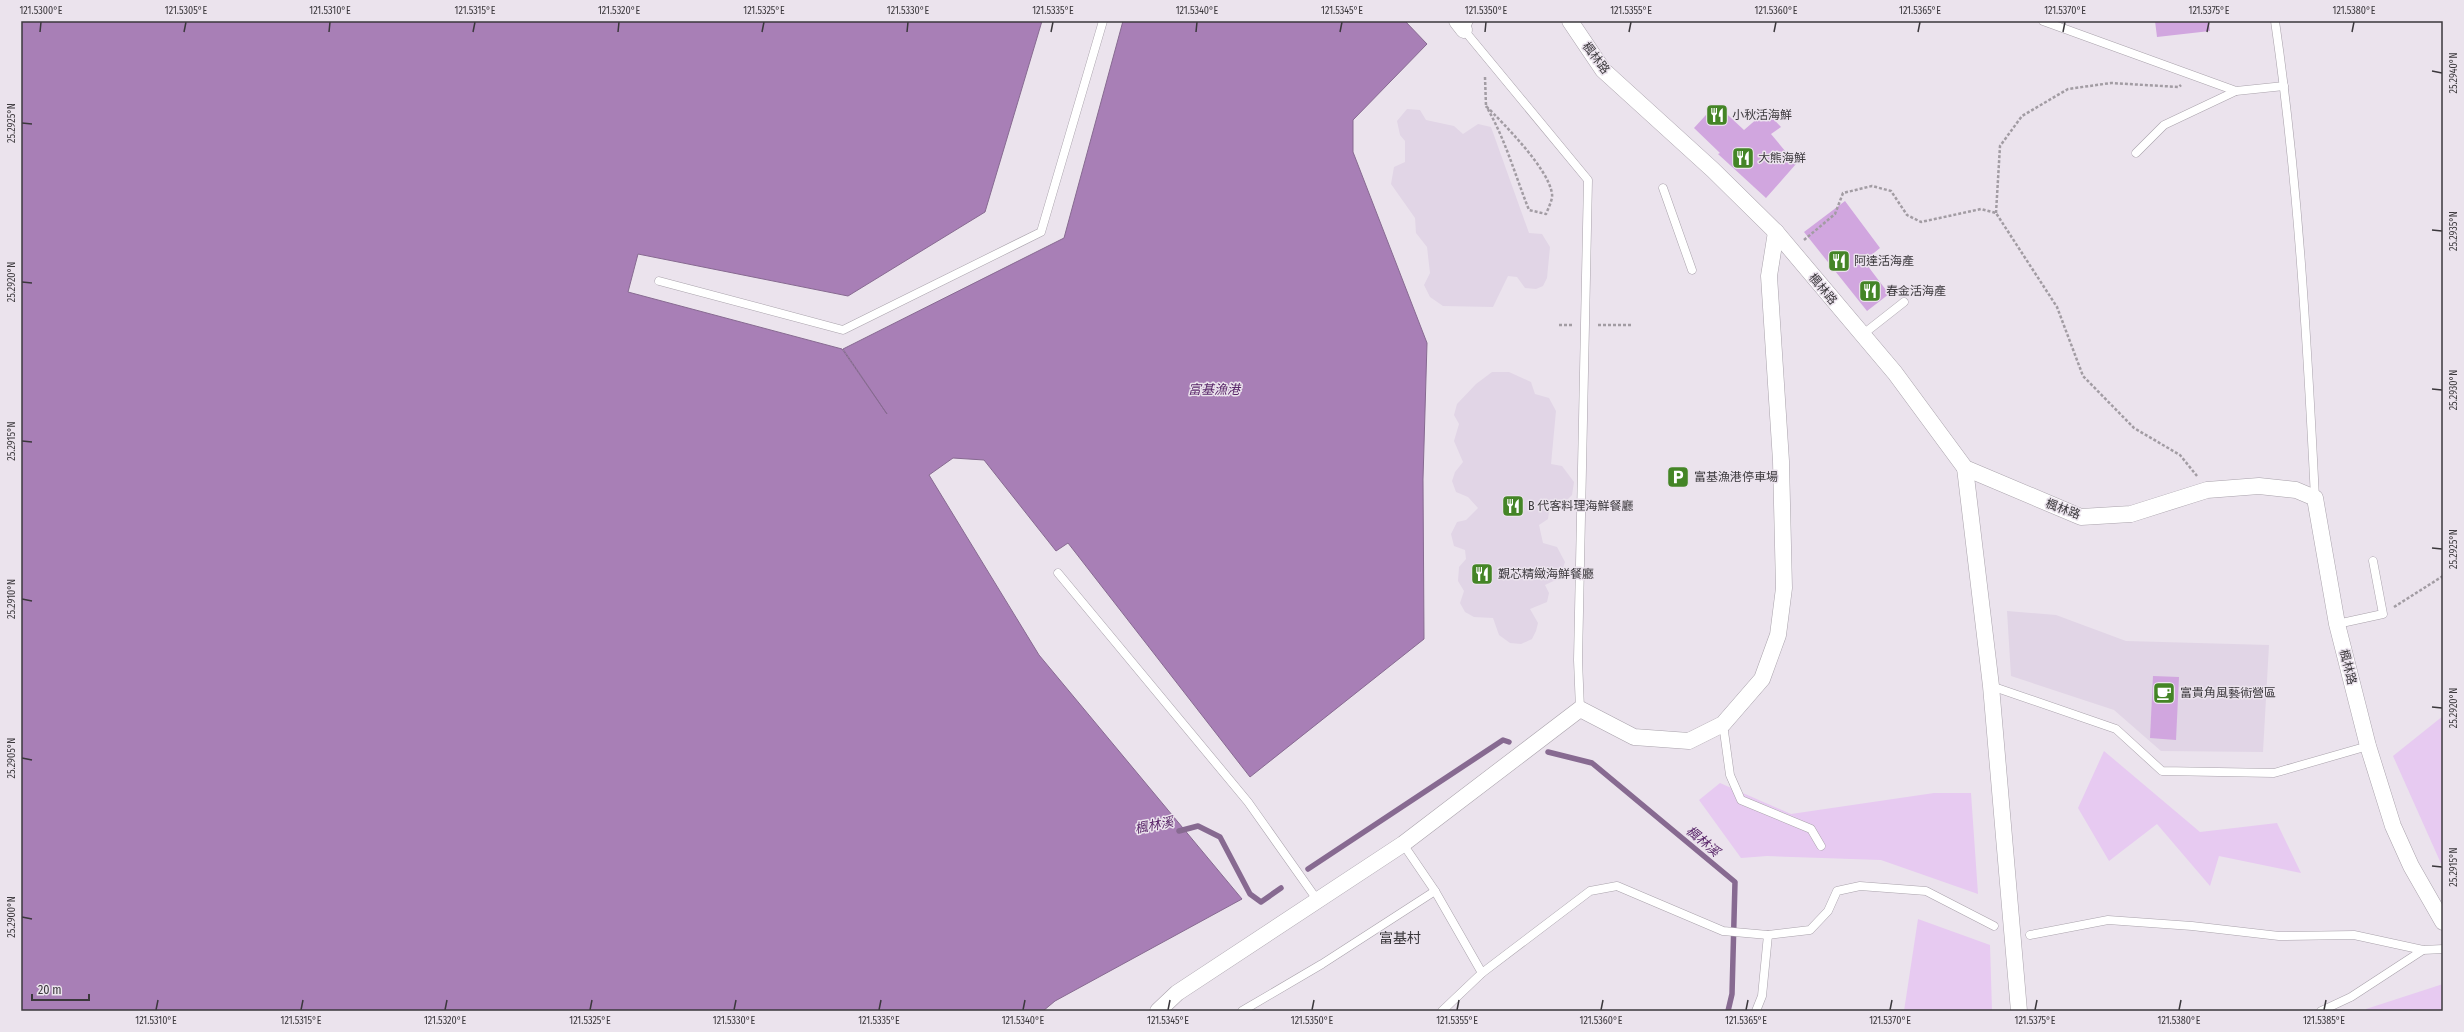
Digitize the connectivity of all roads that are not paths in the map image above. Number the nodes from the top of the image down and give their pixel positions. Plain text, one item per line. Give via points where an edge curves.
1 (1103, 21) edge
2 (1570, 21) edge
3 (2043, 21) edge
4 (2276, 21) edge
5 (1464, 24) edge
6 (2284, 86) junction
7 (2236, 91) junction
8 (2136, 153) dead end
9 (1663, 188) dead end
10 (1776, 232) junction
11 (1692, 270) dead end
12 (659, 281) dead end
13 (1904, 302) dead end
14 (1862, 335) junction
15 (1965, 468) junction
16 (2315, 498) junction
17 (2373, 561) dead end
18 (1058, 573) dead end
19 (2337, 624) junction
20 (1991, 686) junction
21 (1580, 708) junction
22 (1723, 724) junction
23 (2368, 746) junction
24 (1403, 844) junction
25 (1821, 846) dead end
26 (1435, 891) junction
27 (1318, 901) junction
28 (2443, 922) edge
29 (1994, 926) dead end
30 (1768, 935) junction
31 (2030, 935) dead end
32 (2443, 949) edge
33 (2423, 950) junction
34 (1482, 973) junction
35 (1158, 1011) edge
36 (1242, 1011) edge
37 (1442, 1011) edge
38 (1756, 1011) edge
39 (2019, 1011) edge
40 (2321, 1011) edge

1 - 12 lane via 1041,232 843,330
2 - 10 street, 楓林路 via 1603,70 1713,170
3 - 7 lane
4 - 6 lane
5 - 21 lane via 1485,54 1588,180 1578,660
6 - 7 lane
6 - 16 lane via 2296,186 2307,331
7 - 8 lane via 2164,126
9 - 11 lane
10 - 14 street, 楓林路
10 - 22 street via 1770,276 1781,461 1784,588 1778,635 1762,679
13 - 14 lane
14 - 15 street, 楓林路 via 1895,373
15 - 16 street, 楓林路 via 2081,518 2132,514 2208,490 2259,486 2296,490
15 - 20 street
16 - 19 street, 楓林路
17 - 19 lane via 2383,614
18 - 27 lane via 1248,802
19 - 23 street, 楓林路
20 - 23 lane via 2116,729 2162,771 2274,773
20 - 39 street
21 - 22 street via 1634,737 1690,741
21 - 24 street
22 - 25 lane via 1730,775 1741,800 1811,829
23 - 28 street, 楓林路 via 2393,826 2411,866
24 - 26 lane
24 - 27 street
26 - 34 lane
26 - 36 lane via 1322,964
27 - 35 street via 1177,993
29 - 30 lane via 1926,891 1860,886 1837,891 1828,911 1810,930
30 - 34 lane via 1723,930 1617,886 1590,891
30 - 38 lane via 1762,996
31 - 33 lane via 2108,920 2278,936 2354,935
32 - 33 lane
33 - 40 lane via 2351,997
34 - 37 lane

